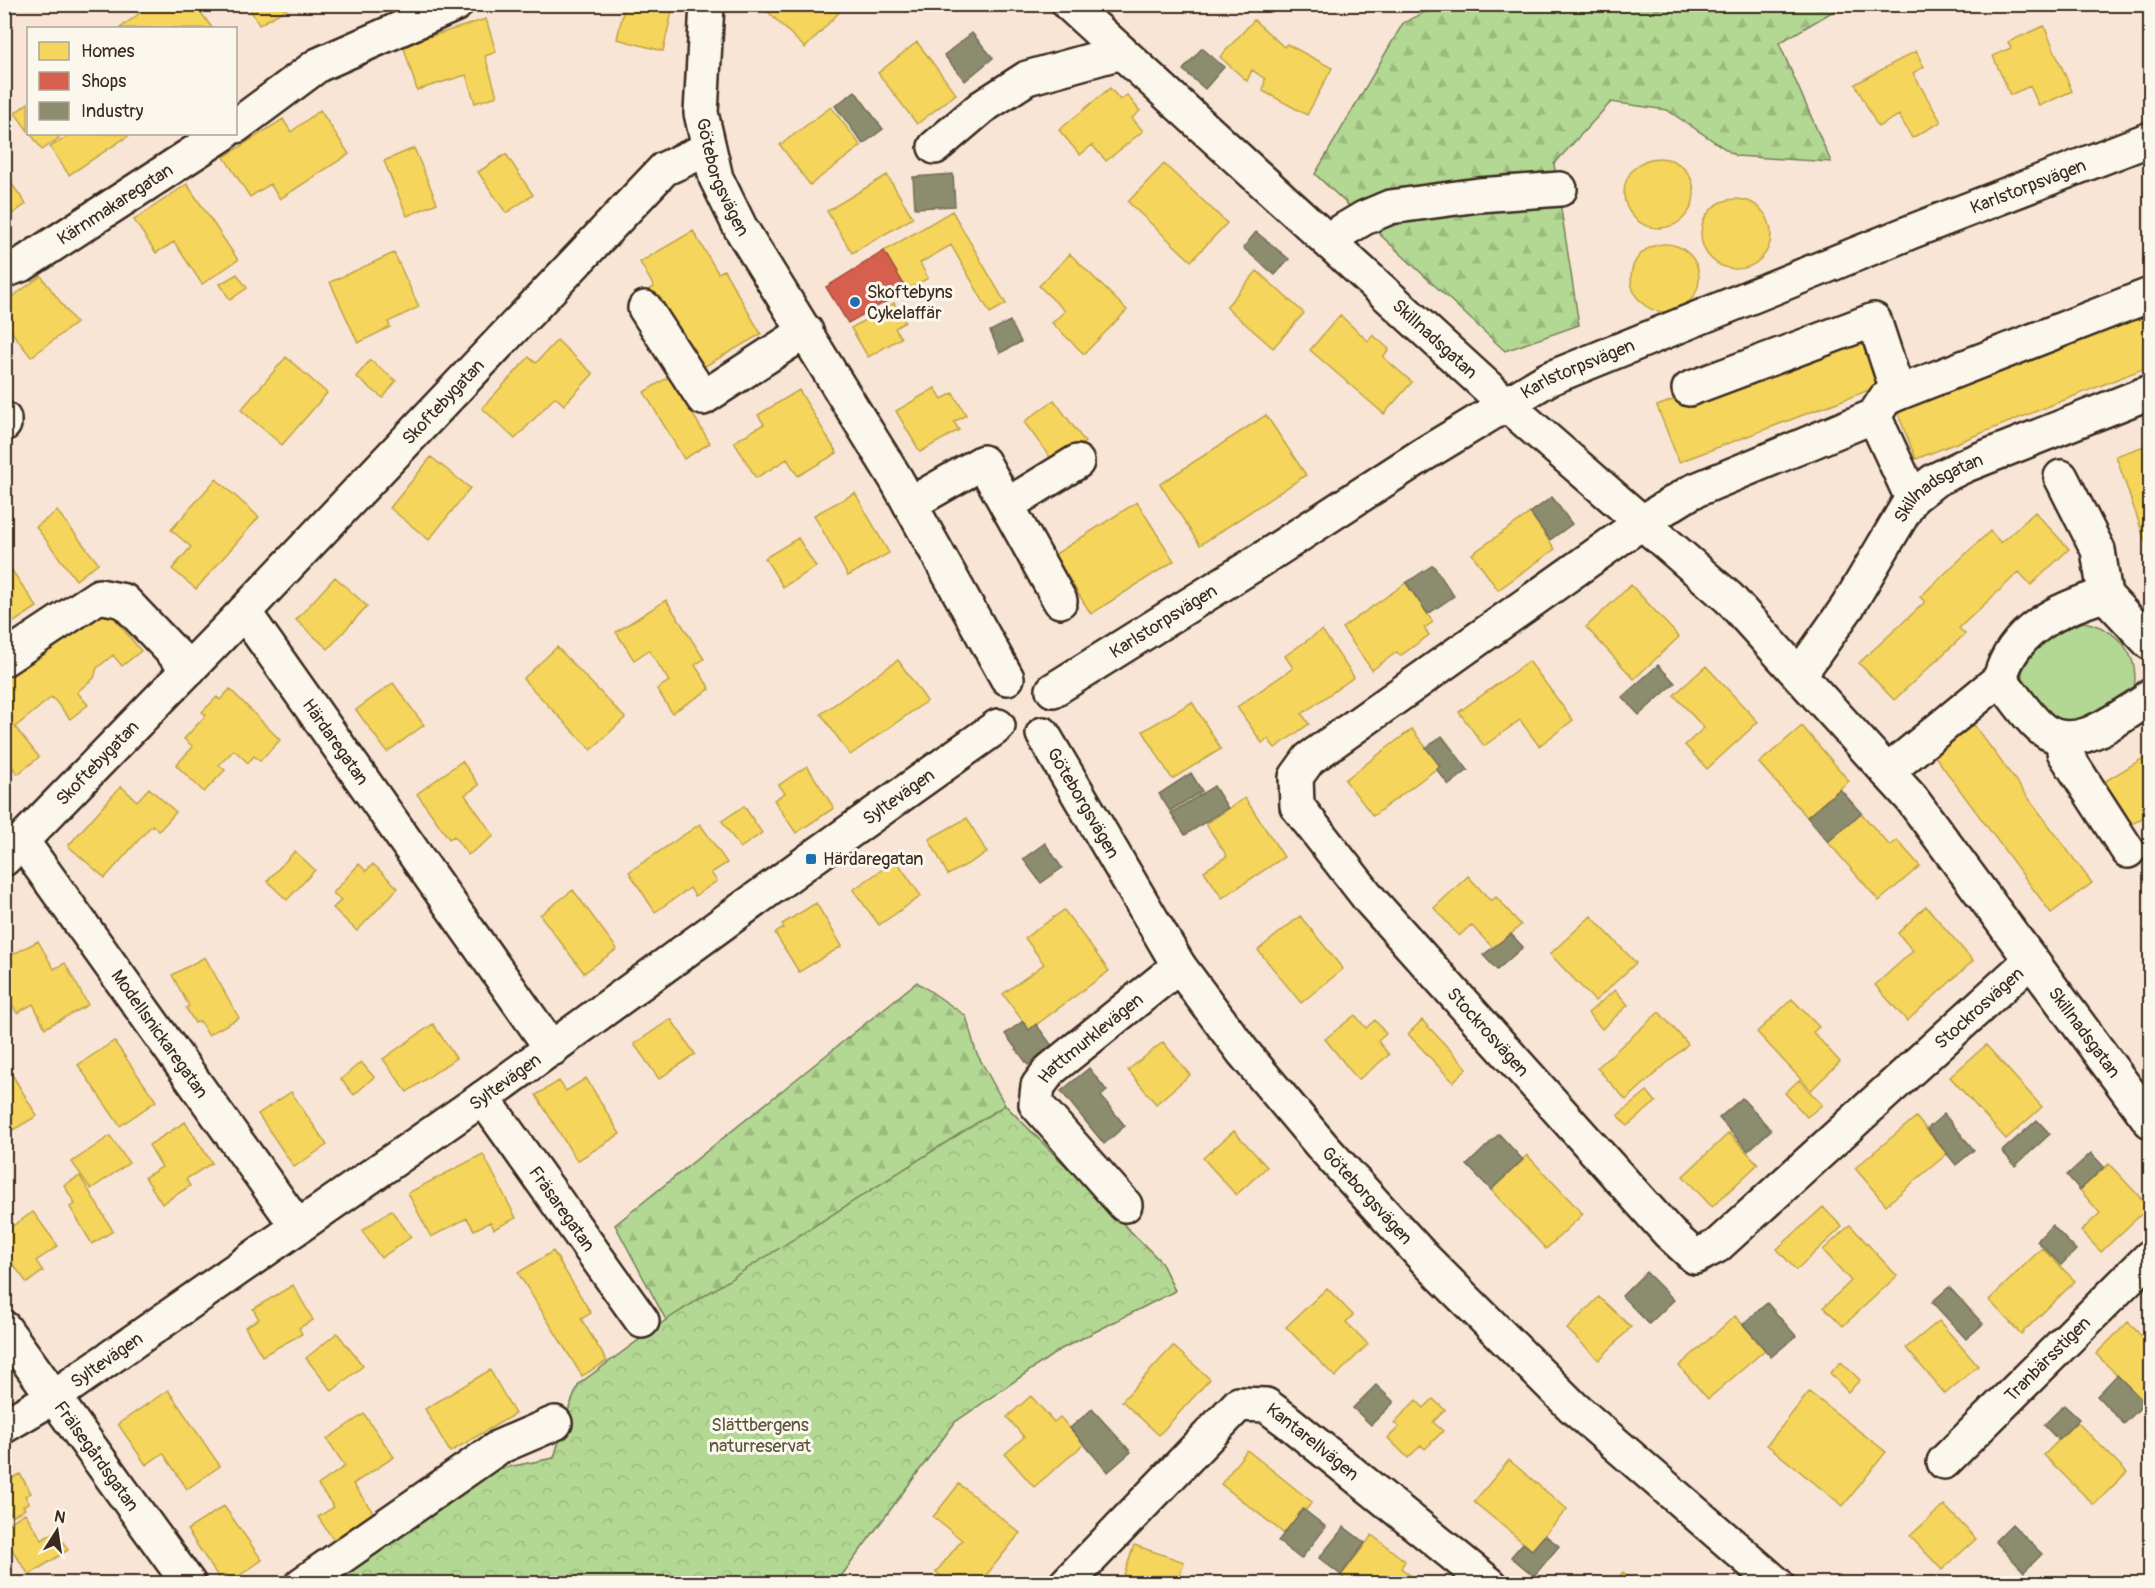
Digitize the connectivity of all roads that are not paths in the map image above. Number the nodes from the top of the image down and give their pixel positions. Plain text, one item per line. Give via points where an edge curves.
1 (456, 4) edge
2 (707, 4) edge
3 (1069, 4) edge
4 (1121, 52) junction
5 (237, 125) edge
6 (221, 135) edge
7 (2151, 139) edge
8 (935, 147) dead end
9 (708, 149) junction
10 (1560, 189) dead end
11 (1327, 240) junction
12 (4, 271) edge
13 (2151, 295) edge
14 (645, 308) dead end
15 (806, 331) junction
16 (1689, 389) dead end
17 (2151, 392) edge
18 (1898, 393) junction
19 (1507, 405) junction
20 (1874, 416) junction
21 (4, 419) edge
22 (4, 424) edge
23 (1077, 462) dead end
24 (2061, 477) dead end
25 (1912, 498) junction
26 (910, 504) junction
27 (1007, 505) junction
28 (1641, 523) junction
29 (2105, 595) junction
30 (1060, 601) dead end
31 (244, 612) junction
32 (2151, 644) edge
33 (4, 659) edge
34 (189, 669) junction
35 (1800, 675) junction
36 (1007, 678) junction
37 (2000, 679) junction
38 (1053, 690) junction
39 (2151, 696) edge
40 (998, 726) junction
41 (1043, 734) junction
42 (2064, 739) junction
43 (1887, 772) junction
44 (13, 850) edge
45 (2128, 851) dead end
46 (2031, 960) junction
47 (1179, 966) junction
48 (552, 1049) junction
49 (483, 1098) junction
50 (2151, 1121) edge
51 (1125, 1205) dead end
52 (297, 1226) junction
53 (2151, 1257) edge
54 (642, 1321) dead end
55 (4, 1328) edge
56 (55, 1396) junction
57 (555, 1423) dead end
58 (4, 1426) edge
59 (1944, 1461) dead end
60 (1773, 1582) edge
61 (189, 1584) edge
62 (302, 1584) edge
63 (1066, 1584) edge
64 (1490, 1584) edge

1 - 5 street via 318,64
2 - 9 street, Göteborgsvägen via 701,113
3 - 4 street, Skillnadsgatan
4 - 8 street via 1028,78 982,107
4 - 11 street, Skillnadsgatan
6 - 12 street, Kärnmakaregatan via 31,258
7 - 19 street, Karlstorpsvägen via 1548,379
9 - 15 street, Göteborgsvägen via 716,178 740,227
9 - 31 street, Skoftebygatan via 664,169
10 - 11 street via 1390,207
11 - 19 street, Skillnadsgatan
13 - 18 street
14 - 15 street via 703,398
15 - 26 street, Göteborgsvägen
16 - 18 street via 1874,320
17 - 25 street, Skillnadsgatan via 1966,465 1935,480
18 - 20 street via 1885,399
19 - 28 street, Skillnadsgatan
19 - 38 street, Karlstorpsvägen
20 - 25 street
20 - 28 street via 1691,492
21 - 22 street
23 - 27 street
24 - 29 street via 2098,550
25 - 35 street, Skillnadsgatan via 1848,606
26 - 27 street via 983,462
26 - 36 street, Göteborgsvägen
27 - 30 street
28 - 35 street, Skillnadsgatan via 1729,598
28 - 46 street, Stockrosvägen via 1309,759 1296,777 1297,806 1394,927 1669,1233 1695,1257 1717,1246
29 - 32 street
29 - 37 street via 2070,605 2023,636 2005,658
31 - 34 street, Skoftebygatan
31 - 48 street, Härdaregatan
33 - 34 street via 99,596 124,601
34 - 44 street, Skoftebygatan
35 - 43 street, Skillnadsgatan
36 - 38 street via 1032,675
36 - 40 street via 996,689 991,704
37 - 42 street via 2040,728
37 - 43 street
38 - 41 street via 1056,714
39 - 42 street via 2086,736
40 - 41 street via 1016,739
40 - 48 street, Syltevägen
41 - 47 street, Göteborgsvägen
42 - 45 street via 2064,752
43 - 46 street, Skillnadsgatan via 1911,798
44 - 52 street, Modellsnickaregatan
46 - 50 street, Skillnadsgatan
47 - 51 street, Hattmurklevägen via 1050,1070 1038,1086 1036,1104
47 - 60 street, Göteborgsvägen via 1300,1120 1426,1260 1573,1407
48 - 49 street, Syltevägen
49 - 52 street, Syltevägen
49 - 54 street, Fräsaregatan
52 - 56 street, Syltevägen
53 - 59 street, Tranbärsstigen
55 - 56 street, Frälsegårdsgatan
56 - 58 street, Syltevägen
56 - 61 street, Frälsegårdsgatan
57 - 62 street via 499,1447
63 - 64 street, Kantarellvägen via 1239,1404 1266,1406 1286,1420

